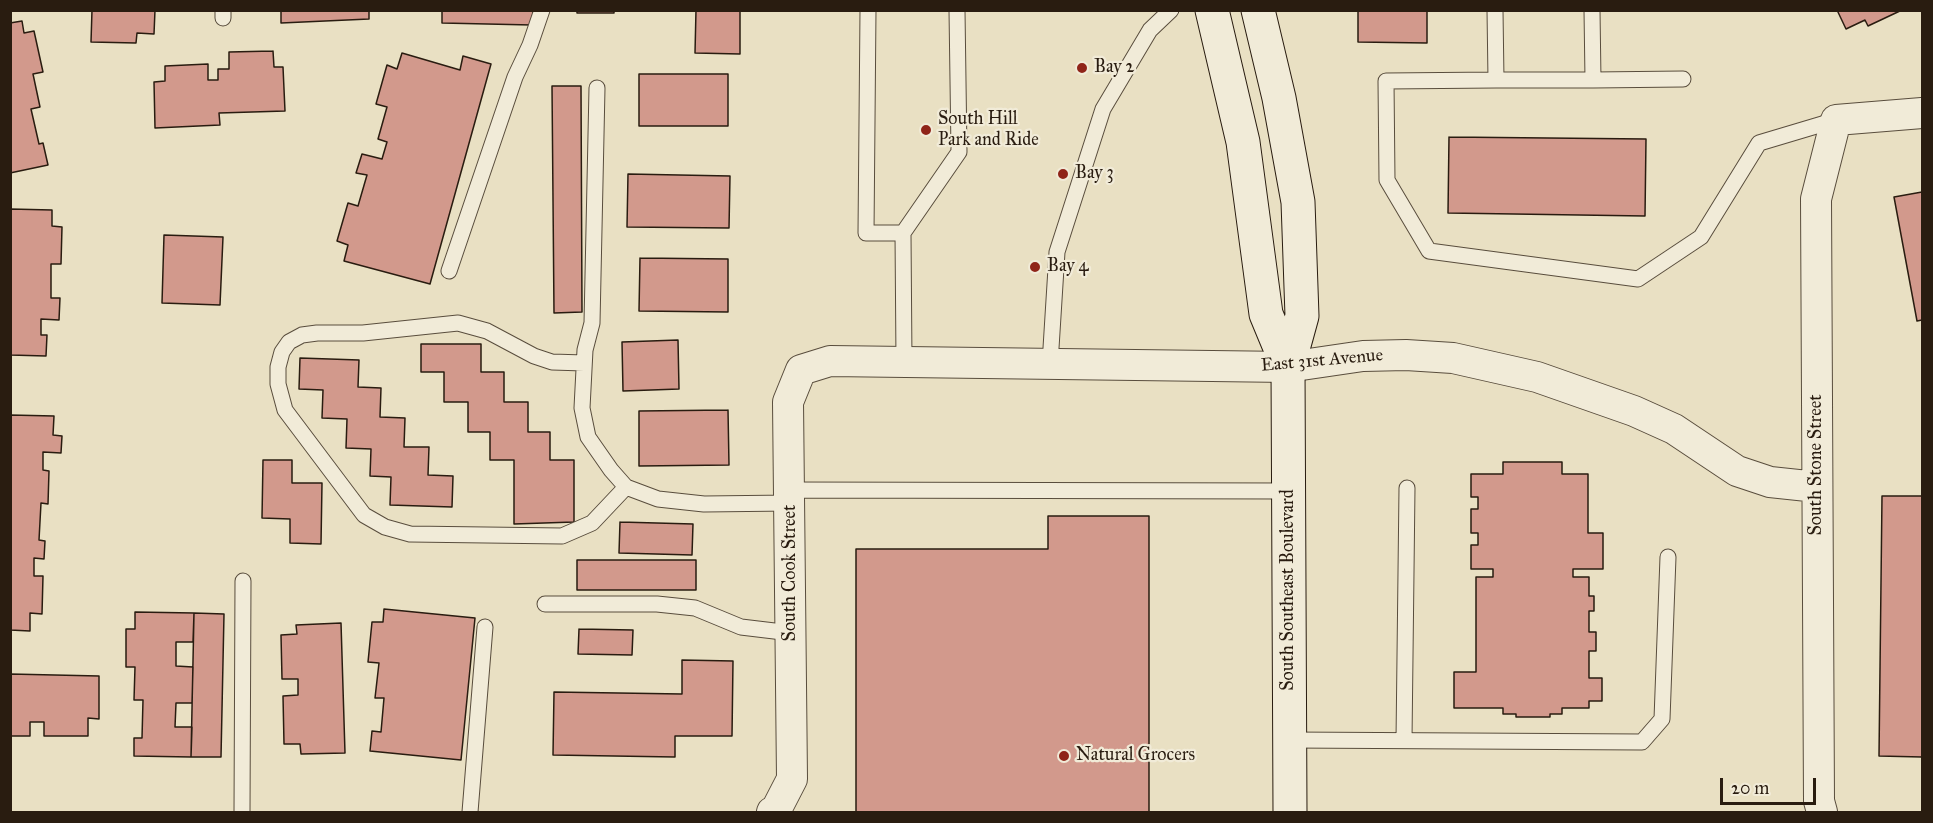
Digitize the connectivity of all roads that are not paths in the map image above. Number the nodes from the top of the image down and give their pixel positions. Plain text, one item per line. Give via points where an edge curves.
1 (542, 10) edge
2 (868, 10) edge
3 (957, 10) edge
4 (1212, 10) edge
5 (1258, 10) edge
6 (1495, 10) edge
7 (1592, 10) edge
8 (1167, 12) edge
9 (1683, 79) dead end
10 (1496, 80) junction
11 (1593, 80) junction
12 (597, 88) dead end
13 (1923, 114) edge
14 (1836, 120) junction
15 (903, 233) junction
16 (449, 271) dead end
17 (904, 362) junction
18 (584, 363) junction
19 (1050, 364) junction
20 (1288, 367) junction
21 (801, 370) joint
22 (626, 487) junction
23 (1817, 487) junction
24 (1407, 488) dead end
25 (1288, 491) junction
26 (790, 497) junction
27 (1668, 557) dead end
28 (243, 580) dead end
29 (545, 604) dead end
30 (485, 627) dead end
31 (791, 633) junction
32 (1289, 740) junction
33 (1404, 741) junction
34 (775, 812) edge
35 (242, 813) edge
36 (470, 813) edge
37 (1290, 813) edge
38 (1822, 813) edge

1 - 16 lane
2 - 15 lane via 866,233
3 - 15 lane via 959,152
4 - 20 main road, South Southeast Boulevard via 1243,142 1266,314
5 - 20 main road, South Southeast Boulevard via 1280,98 1298,202 1302,316
6 - 10 lane
7 - 11 lane
8 - 19 lane via 1150,30 1103,109 1057,252
9 - 11 lane
10 - 11 lane
10 - 14 lane via 1386,81 1387,180 1429,251 1638,279 1701,237 1760,143
12 - 18 lane via 592,323
13 - 14 street
14 - 23 street, South Stone Street via 1816,199
15 - 17 lane
17 - 19 street, East 31st Avenue
17 - 21 street, East 31st Avenue via 830,361
18 - 22 lane via 582,408 588,437
18 - 22 lane via 552,362 487,331 458,323 302,335 289,342 282,352 278,384 285,410 364,515 385,527 411,534 562,536 592,523
19 - 20 street, East 31st Avenue
20 - 23 street, East 31st Avenue via 1363,356 1406,355 1453,358 1527,374 1674,429 1737,471 1770,482
20 - 25 main road, South Southeast Boulevard
21 - 26 street, South Cook Street via 788,402
22 - 26 lane via 658,500 704,504
23 - 38 street, South Stone Street
24 - 33 lane
25 - 26 lane
25 - 32 main road, South Southeast Boulevard
26 - 31 street, South Cook Street
27 - 33 lane via 1662,719 1642,742
28 - 35 lane
29 - 31 lane via 695,608 741,627
30 - 36 lane
31 - 34 street, South Cook Street via 792,779
32 - 33 lane
32 - 37 main road, South Southeast Boulevard

